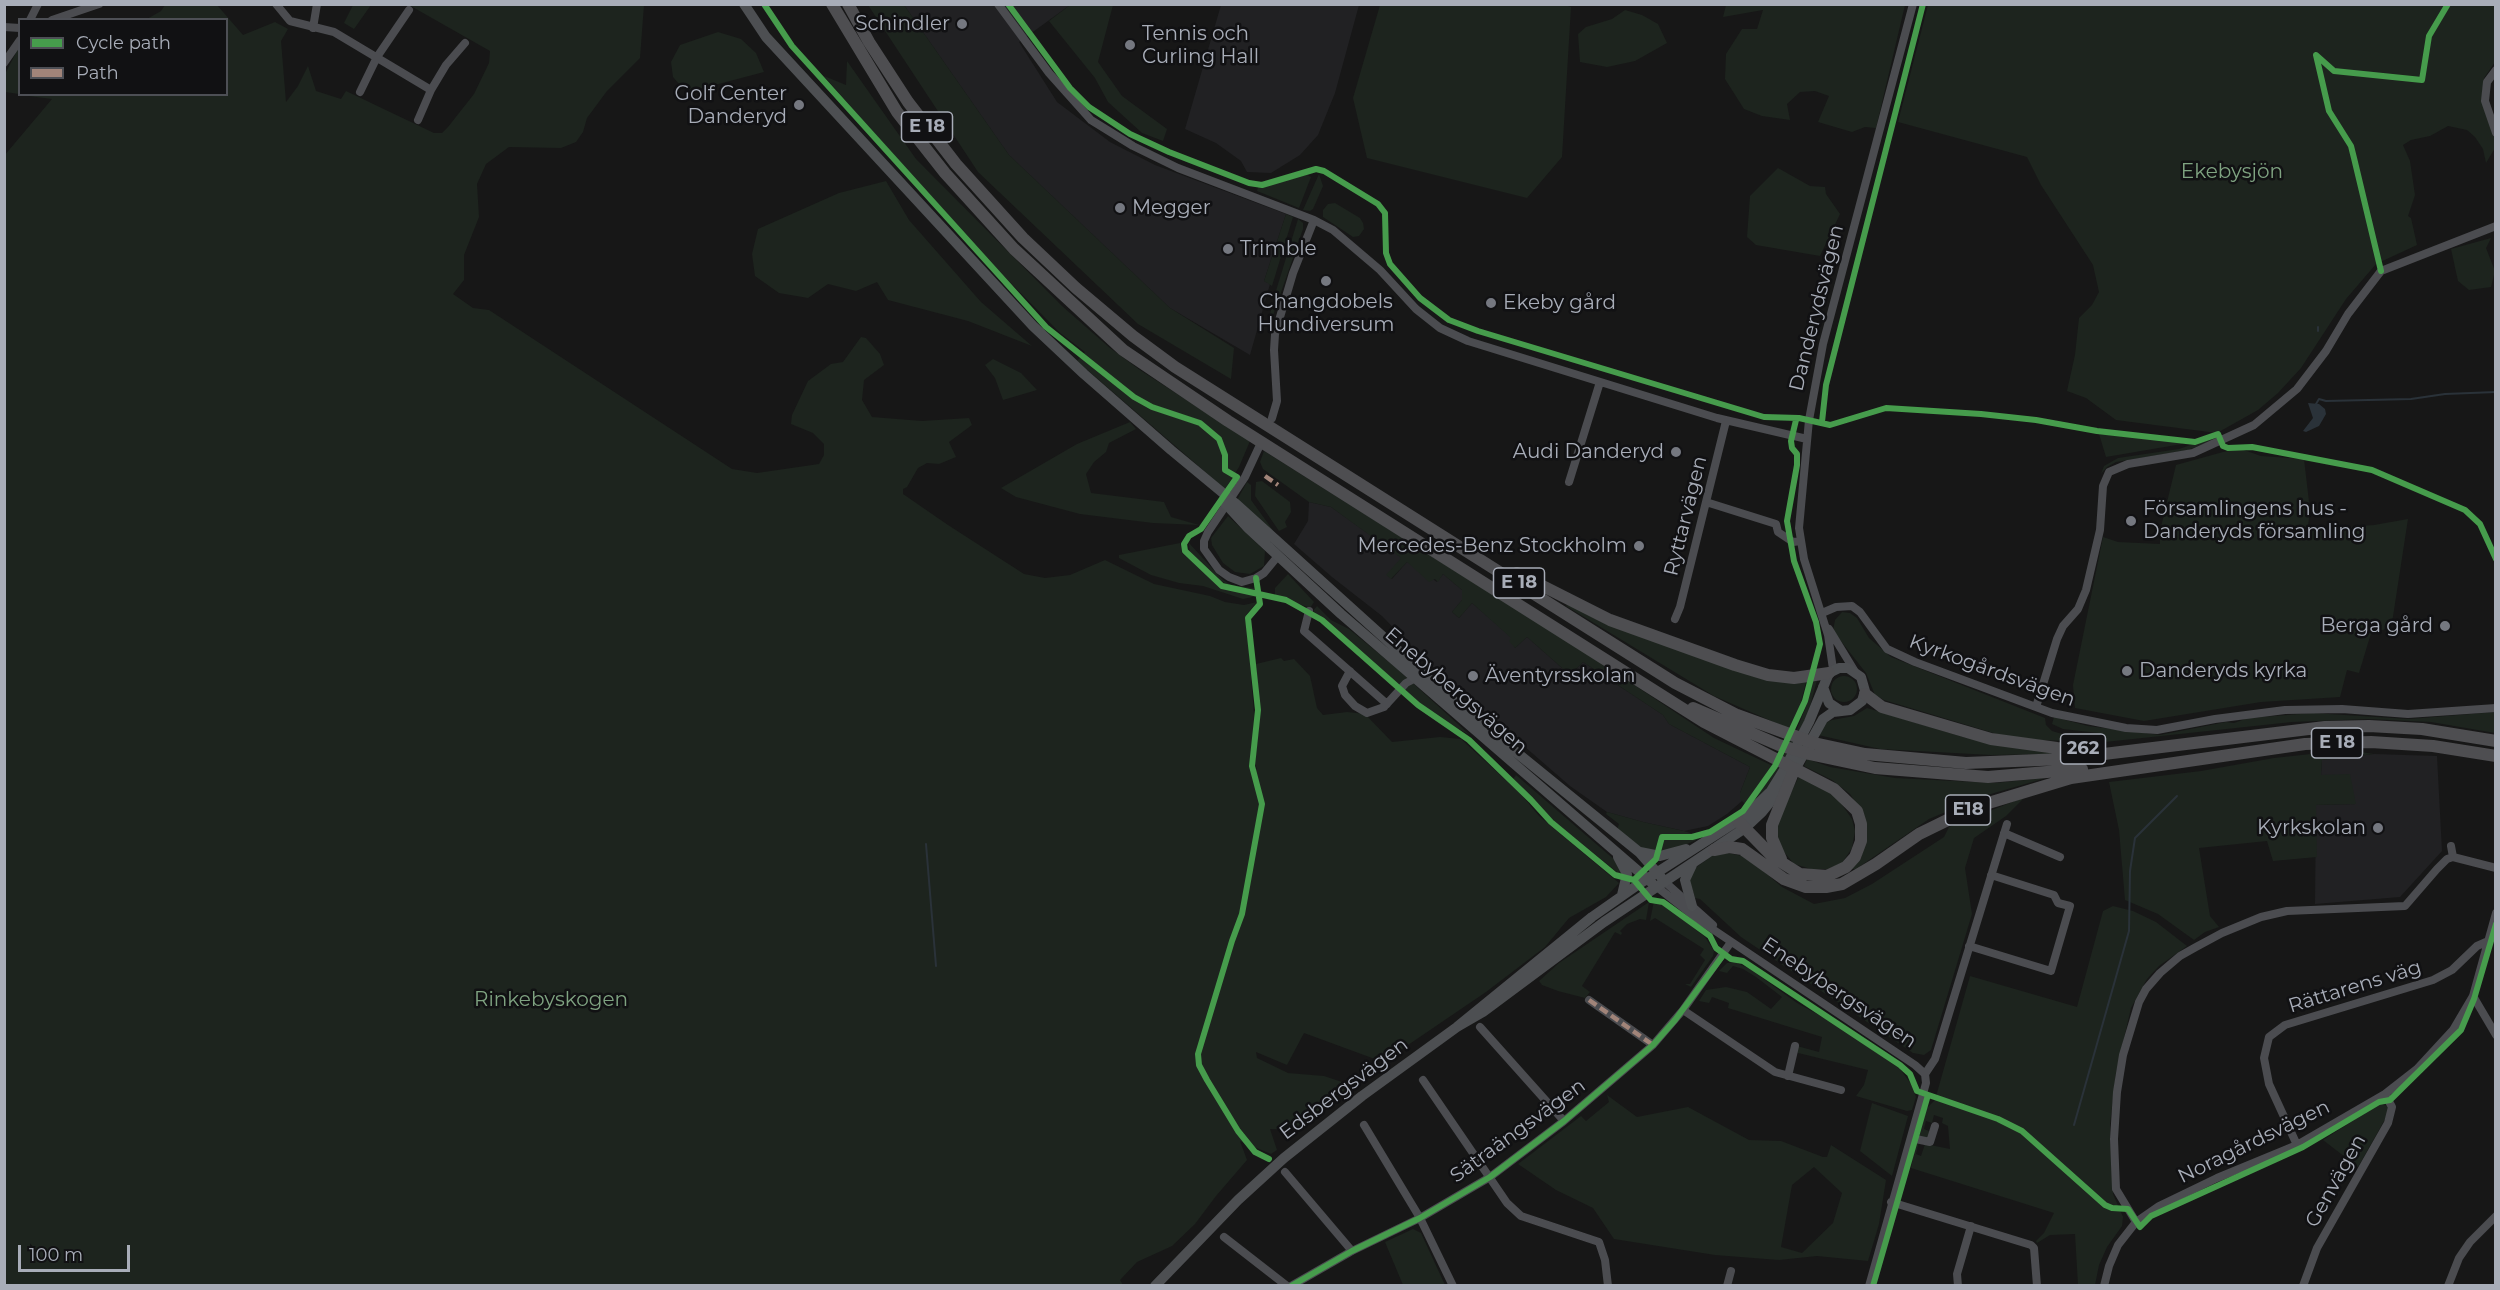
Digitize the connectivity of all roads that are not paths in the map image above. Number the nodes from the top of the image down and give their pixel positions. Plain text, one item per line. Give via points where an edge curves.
1 (38, 4) edge
2 (99, 4) edge
3 (276, 4) edge
4 (317, 4) edge
5 (744, 4) edge
6 (832, 4) edge
7 (848, 4) edge
8 (998, 4) edge
9 (1913, 4) edge
10 (409, 10) dead end
11 (31, 18) edge
12 (58, 18) edge
13 (313, 28) junction
14 (18, 43) edge
15 (465, 43) dead end
16 (377, 57) junction
17 (4, 63) edge
18 (2496, 70) edge
19 (431, 90) junction
20 (360, 92) dead end
21 (418, 120) dead end
22 (2496, 132) edge
23 (1314, 220) junction
24 (2496, 226) edge
25 (1600, 382) junction
26 (1266, 419) junction
27 (1726, 421) junction
28 (1807, 439) junction
29 (1259, 447) dead end
30 (1569, 482) dead end
31 (1706, 502) junction
32 (1801, 541) junction
33 (1280, 552) junction
34 (1309, 611) dead end
35 (1822, 613) junction
36 (1675, 618) dead end
37 (1826, 623) junction
38 (1385, 645) junction
39 (1350, 671) junction
40 (1831, 671) junction
41 (1855, 671) junction
42 (1414, 679) junction
43 (1822, 687) junction
44 (1865, 694) junction
45 (1665, 696) junction
46 (1388, 704) junction
47 (2036, 707) junction
48 (2496, 708) edge
49 (1841, 711) junction
50 (1460, 712) junction
51 (2262, 735) junction
52 (1782, 739) junction
53 (2496, 741) edge
54 (1812, 749) junction
55 (2496, 756) edge
56 (2179, 761) junction
57 (1796, 773) junction
58 (1588, 810) junction
59 (1580, 821) junction
60 (2007, 824) dead end
61 (1738, 827) junction
62 (2004, 833) junction
63 (1608, 844) junction
64 (1712, 844) junction
65 (2451, 846) dead end
66 (1640, 852) junction
67 (2060, 856) dead end
68 (2453, 857) junction
69 (1693, 864) junction
70 (1767, 865) junction
71 (1787, 867) junction
72 (2496, 868) edge
73 (1652, 875) junction
74 (1990, 875) junction
75 (1661, 885) junction
76 (1622, 895) junction
77 (1692, 906) junction
78 (2496, 913) edge
79 (1731, 942) junction
80 (2486, 942) junction
81 (1969, 946) junction
82 (2473, 996) junction
83 (1589, 1000) dead end
84 (1683, 1010) junction
85 (1457, 1027) junction
86 (1480, 1027) dead end
87 (2496, 1035) edge
88 (1653, 1045) junction
89 (1795, 1046) dead end
90 (1924, 1074) junction
91 (1788, 1076) junction
92 (1423, 1080) dead end
93 (1841, 1090) dead end
94 (2385, 1094) junction
95 (1564, 1121) junction
96 (1364, 1125) dead end
97 (1935, 1126) dead end
98 (1911, 1138) junction
99 (2297, 1145) junction
100 (1285, 1173) dead end
101 (1490, 1177) junction
102 (1891, 1202) junction
103 (2496, 1216) edge
104 (1420, 1218) junction
105 (2136, 1222) junction
106 (1971, 1226) junction
107 (1224, 1237) dead end
108 (1352, 1251) junction
109 (1731, 1271) dead end
110 (1155, 1286) edge
111 (1289, 1286) edge
112 (1453, 1286) edge
113 (1608, 1286) edge
114 (1727, 1286) edge
115 (1869, 1286) edge
116 (1958, 1286) edge
117 (2037, 1286) edge
118 (2104, 1286) edge
119 (2303, 1286) edge
120 (2448, 1286) edge

1 - 11 street
2 - 12 street
3 - 13 street via 290,21
4 - 13 street
5 - 33 main road, Enebybergsvägen via 766,38 1033,326
6 - 45 highway, E 18 via 897,112 945,173 1014,249 1123,350 1228,421
7 - 26 highway, E 18 via 909,102 956,164 1023,238 1133,336 1175,367
8 - 23 street via 1049,73 1091,120 1178,168
9 - 28 street, Danderydsvägen via 1823,344
10 - 16 street
13 - 16 street via 334,32
14 - 17 street
15 - 19 street
16 - 19 street
16 - 20 street
18 - 22 street via 2487,82 2485,101
19 - 21 street
23 - 25 street via 1334,230 1362,253 1440,328 1468,341
23 - 26 street via 1275,334 1277,401
24 - 47 street via 2381,271 2297,389 2254,425 2193,453 2128,464 2109,472 2103,486 2100,530 2086,591 2060,633
25 - 27 street
25 - 30 street
26 - 40 highway via 1499,564 1610,620 1768,675 1794,678
26 - 52 highway, E 18 via 1675,682
27 - 28 street
27 - 31 street, Ryttarvägen
28 - 32 street, Danderydsvägen via 1800,502
29 - 33 street via 1245,477 1208,532 1204,549 1219,570 1242,582 1264,573
31 - 32 street via 1776,524 1778,532 1793,542
31 - 36 street, Ryttarvägen
32 - 35 street, Danderydsvägen
33 - 38 main road, Enebybergsvägen
34 - 39 street via 1304,631
35 - 37 street, Danderydsvägen
35 - 47 street, Kyrkogårdsvägen via 1852,606 1887,650
37 - 40 street, Danderydsvägen via 1832,649
37 - 41 street, Danderydsvägen
38 - 42 main road, Enebybergsvägen
38 - 50 main road, Enebybergsvägen
39 - 46 street
39 - 46 street via 1342,686 1355,706 1367,712
40 - 41 main road
40 - 43 main road
41 - 44 main road via 1864,683
42 - 46 street
42 - 50 main road, Enebybergsvägen
43 - 49 main road via 1829,704
43 - 61 main road via 1809,722 1771,791
44 - 49 main road via 1857,706
44 - 51 highway, 262 via 1882,707 1991,739 2056,748 2129,747
45 - 52 highway, E 18
45 - 57 highway
47 - 48 street, Kyrkogårdsvägen via 2078,720 2157,730 2285,710 2408,714
49 - 57 main road via 1826,715 1819,723
50 - 58 main road, Enebybergsvägen
50 - 59 main road, Enebybergsvägen
51 - 53 highway, E 18 via 2369,726 2422,729
51 - 54 highway, E 18 via 2063,759 1966,763
52 - 54 highway, E 18
54 - 56 highway, E 18 via 1875,768 1988,777
55 - 56 highway, E 18 via 2371,742 2305,744
56 - 70 highway, E18 via 2071,778 1972,808 1919,834 1842,884 1806,887 1784,879
57 - 61 main road via 1762,812
57 - 71 highway via 1772,825 1776,852
57 - 71 highway via 1834,789 1848,800 1857,811 1861,841 1846,867 1827,876 1800,874
58 - 59 main road
58 - 66 main road, Enebybergsvägen
59 - 63 main road, Enebybergsvägen
60 - 62 street
61 - 64 main road
61 - 70 highway, E18
61 - 71 highway
62 - 67 street
62 - 74 street
63 - 73 main road, Enebybergsvägen
63 - 76 main road via 1626,872
64 - 66 main road via 1662,856
64 - 69 main road
64 - 70 highway, E18 via 1742,849
64 - 73 main road
65 - 68 street
66 - 73 main road, Enebybergsvägen
68 - 72 street
68 - 105 street via 2437,869 2405,906 2288,911 2262,917 2180,956 2146,989 2132,1020 2123,1055 2114,1139 2116,1189
69 - 75 main road
69 - 77 main road via 1685,880
73 - 75 main road, Enebybergsvägen
73 - 76 main road, Edsbergsvägen
74 - 81 street
74 - 81 street via 2054,895 2058,903 2070,906 2051,971
75 - 77 street, Enebybergsvägen
75 - 79 street, Enebybergsvägen via 1699,920
75 - 85 main road, Edsbergsvägen
76 - 85 main road, Edsbergsvägen
77 - 79 street, Enebybergsvägen
78 - 80 street, Noragårdsvägen
79 - 84 street, Sätraängsvägen
79 - 90 street, Enebybergsvägen
80 - 82 street, Noragårdsvägen
80 - 99 street, Rättarens väg via 2433,980 2285,1025 2269,1037 2264,1058 2268,1084
81 - 90 street via 1935,1059
82 - 87 street
82 - 94 street, Noragårdsvägen via 2453,1030 2417,1069
83 - 88 street
84 - 88 street, Sätraängsvägen
84 - 91 street via 1775,1072
85 - 110 main road, Edsbergsvägen via 1284,1158
86 - 95 street
88 - 95 street, Sätraängsvägen
89 - 91 street
90 - 98 street via 1926,1083
91 - 93 street
92 - 101 street
94 - 99 street, Noragårdsvägen
94 - 119 street, Genvägen via 2392,1107 2388,1123 2318,1248
95 - 101 street, Sätraängsvägen
96 - 104 street
97 - 98 street via 1930,1142
98 - 102 street
99 - 105 street, Noragårdsvägen via 2217,1178 2159,1206
100 - 108 street
101 - 104 street, Sätraängsvägen
101 - 113 street via 1521,1216 1599,1242
102 - 106 street
102 - 115 street
103 - 120 street via 2464,1250
104 - 108 street, Sätraängsvägen
104 - 112 street
105 - 118 street, Noragårdsvägen via 2118,1245
106 - 116 street via 1957,1274
106 - 117 street via 2031,1245
107 - 111 street
108 - 111 street, Sätraängsvägen
109 - 114 street

